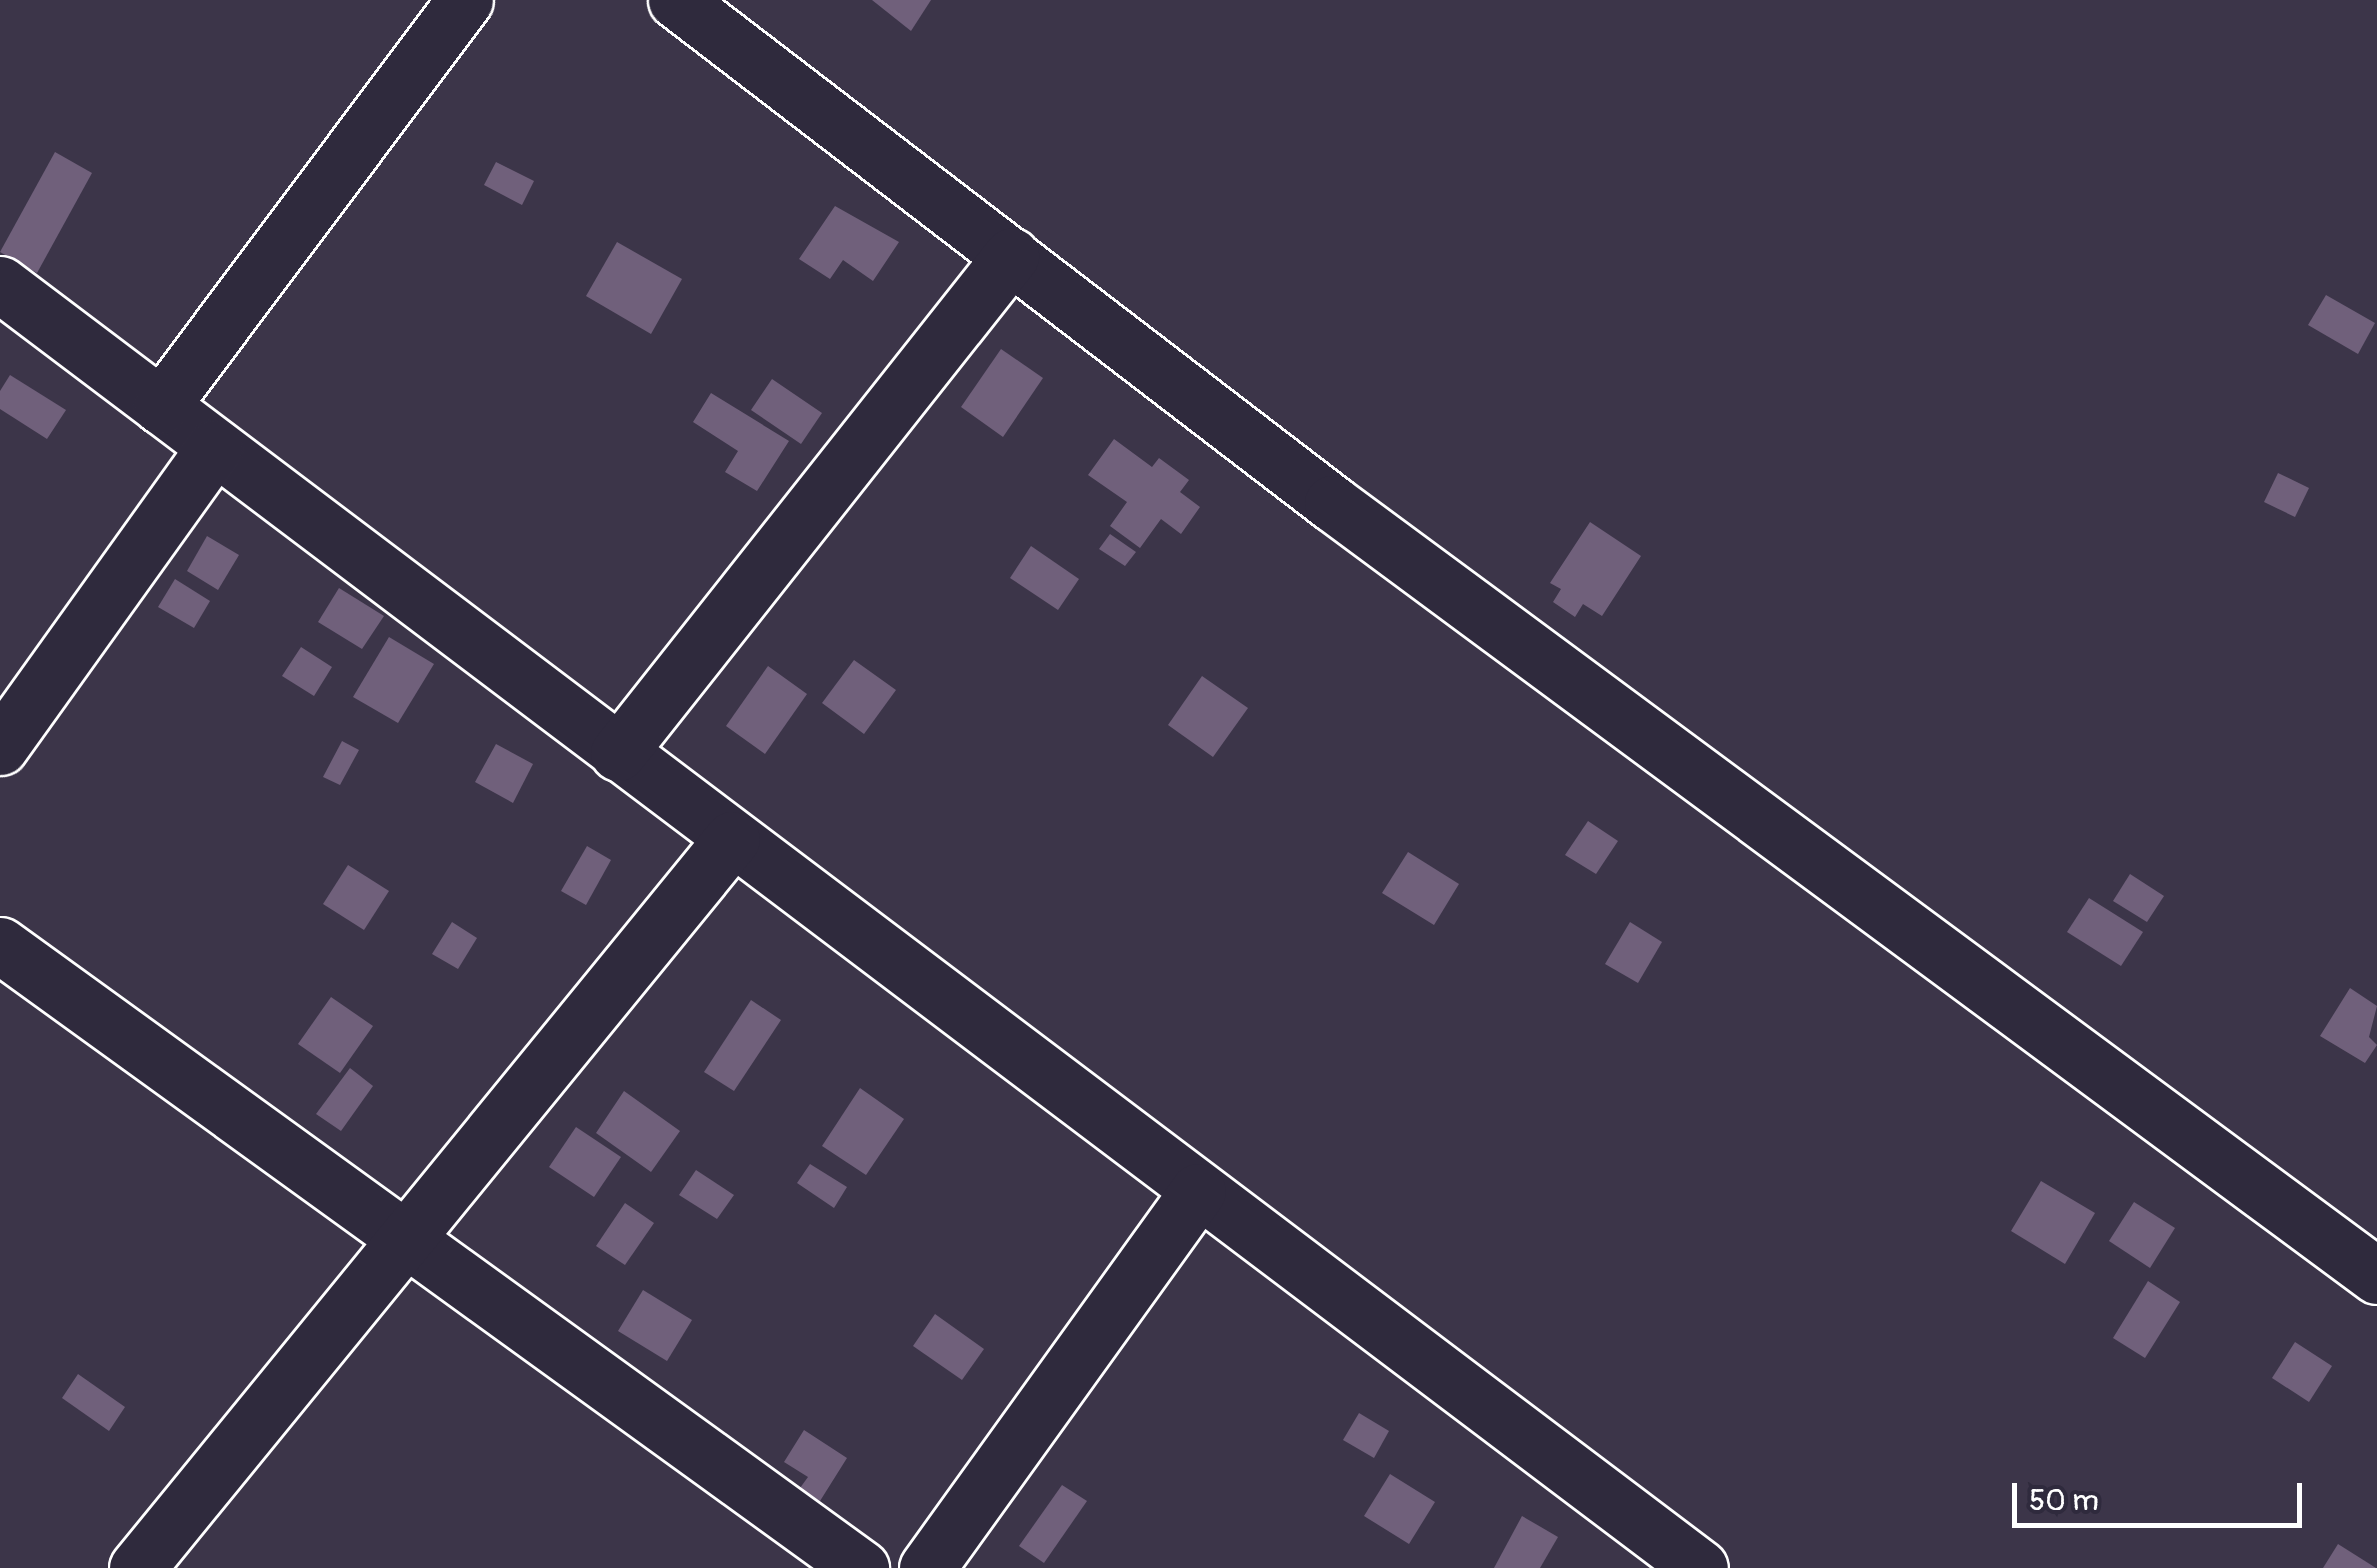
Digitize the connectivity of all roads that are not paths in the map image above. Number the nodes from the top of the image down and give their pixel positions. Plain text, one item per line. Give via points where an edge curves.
1 (465, 0) edge
2 (676, 0) edge
3 (1011, 256) junction
4 (0, 284) edge
5 (161, 406) junction
6 (214, 447) junction
7 (0, 747) edge
8 (618, 752) junction
9 (732, 839) junction
10 (0, 946) edge
11 (1198, 1191) junction
12 (406, 1239) junction
13 (2377, 1276) edge
14 (137, 1568) edge
15 (861, 1568) edge
16 (927, 1568) edge
17 (1700, 1568) edge

1 - 5 street
2 - 3 street
3 - 8 street
3 - 13 street via 1332,503
4 - 5 street
5 - 6 street
6 - 7 street
6 - 8 street
8 - 9 street
9 - 11 street
9 - 12 street
10 - 12 street
11 - 16 street
11 - 17 street
12 - 14 street
12 - 15 street

